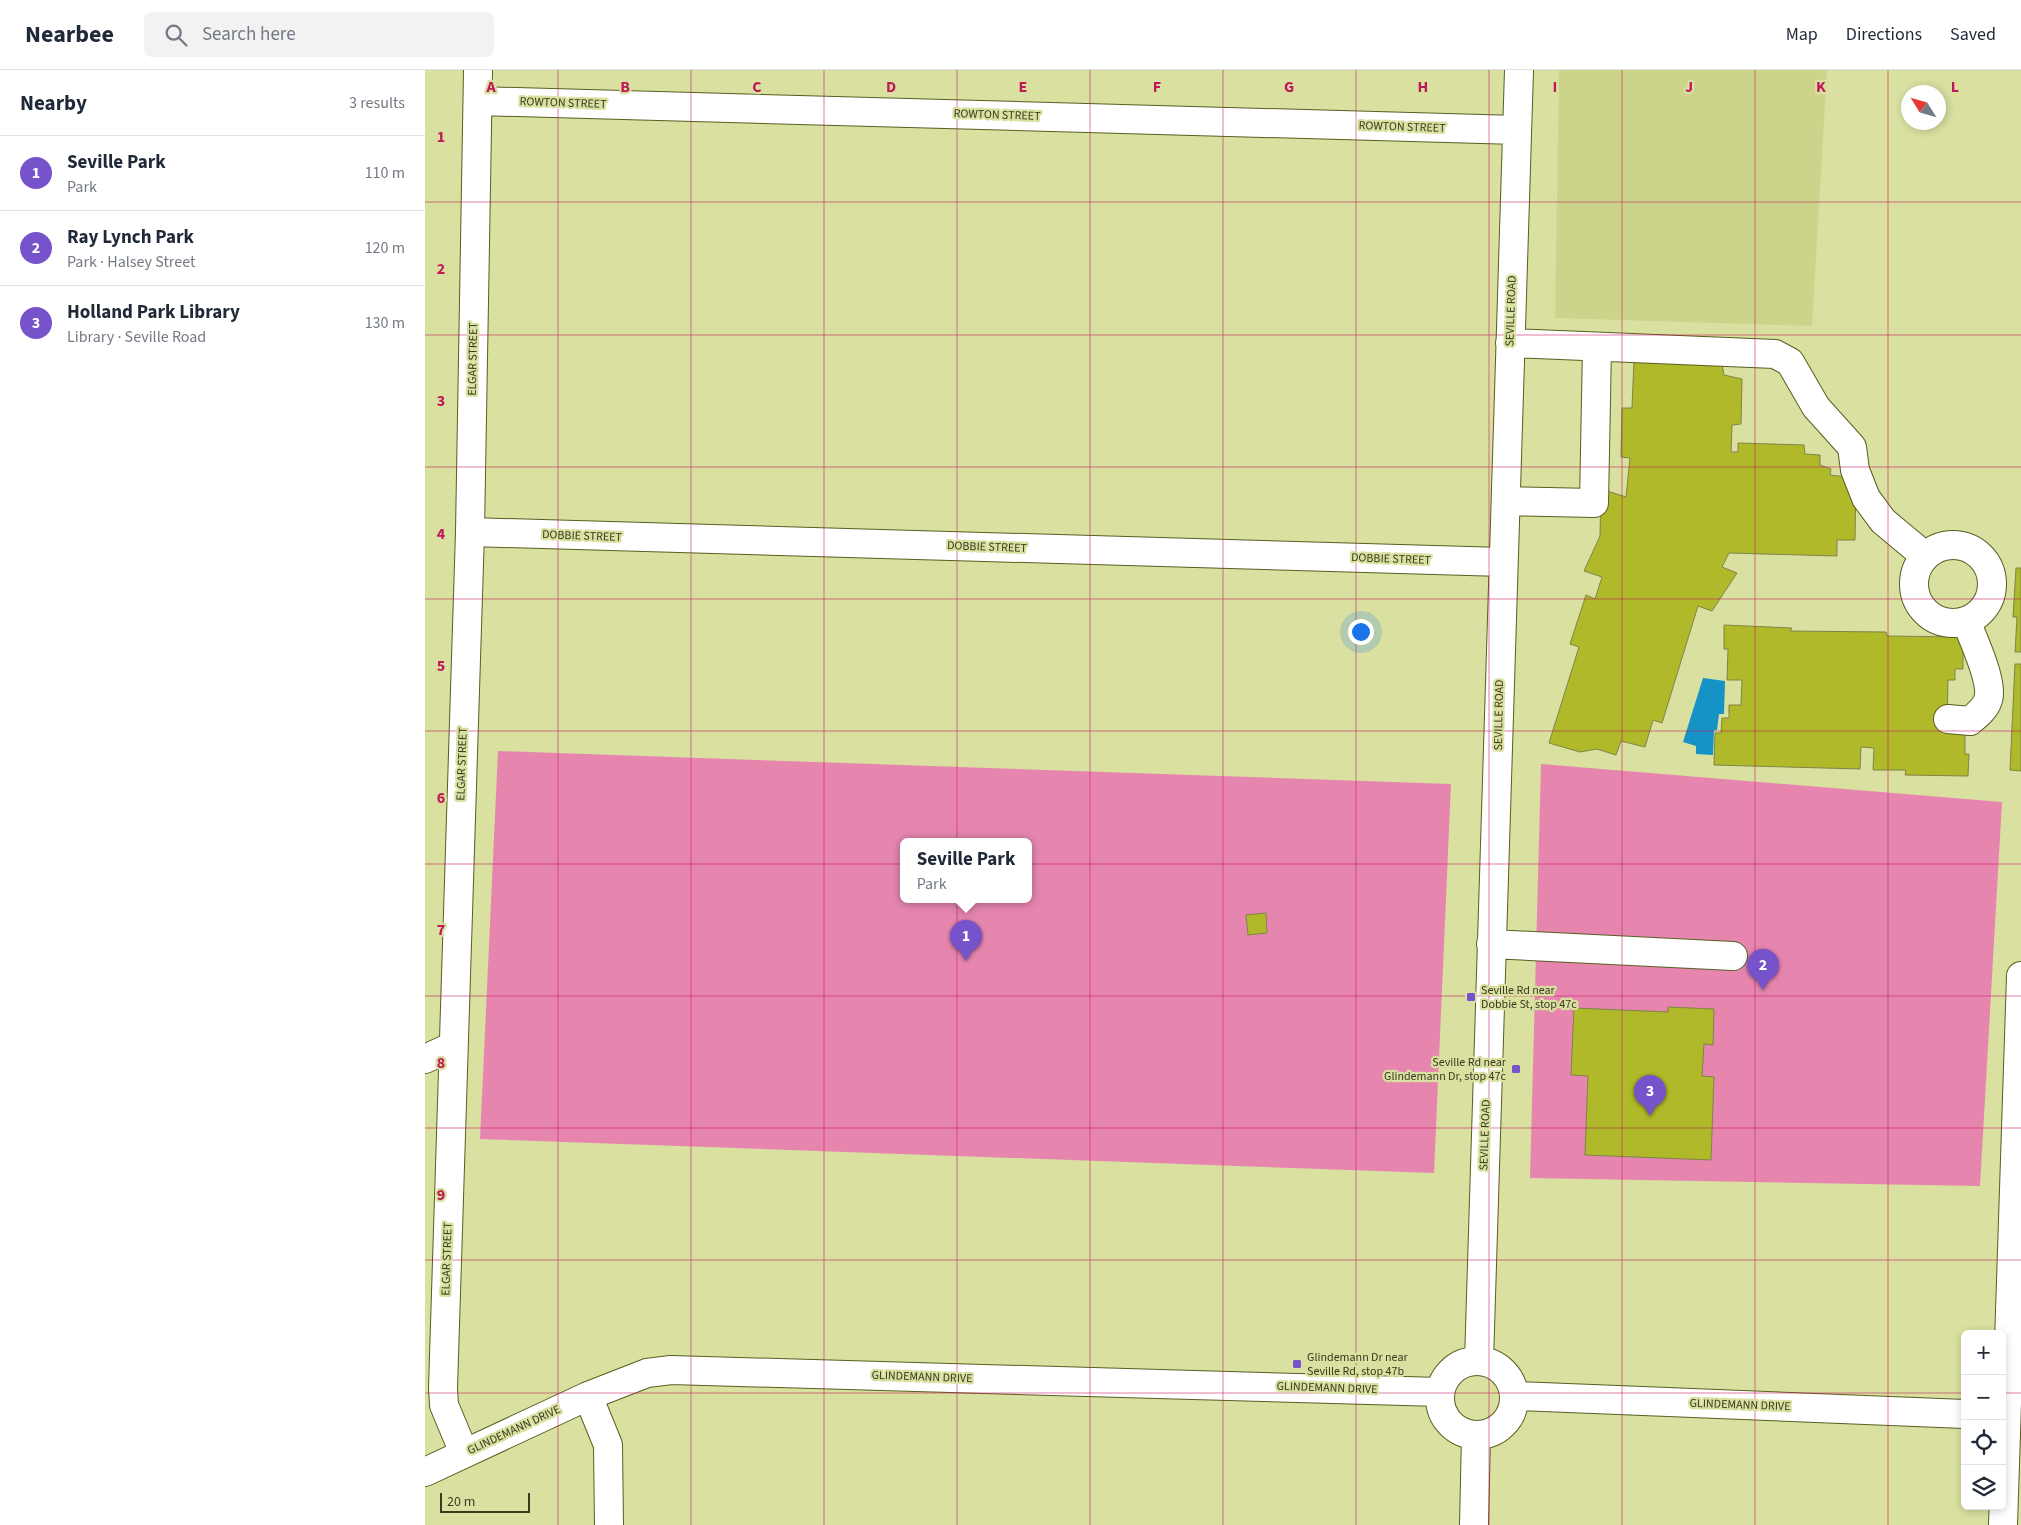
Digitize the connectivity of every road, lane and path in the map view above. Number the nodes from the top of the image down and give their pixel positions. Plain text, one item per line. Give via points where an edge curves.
1 (478, 70) edge
2 (1519, 70) edge
3 (478, 101) junction
4 (1517, 130) junction
5 (1510, 343) junction
6 (1597, 347) junction
7 (1506, 501) junction
8 (470, 532) junction
9 (1925, 556) junction
10 (1503, 562) junction
11 (1967, 621) junction
12 (1948, 719) dead end
13 (1491, 944) junction
14 (1733, 956) dead end
15 (2021, 976) edge
16 (2020, 1022) edge
17 (453, 1046) junction
18 (425, 1059) edge
19 (1479, 1361) junction
20 (2006, 1389) edge
21 (1441, 1392) junction
22 (588, 1396) junction
23 (1515, 1396) junction
24 (1961, 1414) edge
25 (2005, 1420) edge
26 (1476, 1435) junction
27 (464, 1453) junction
28 (425, 1472) edge
29 (609, 1525) edge
30 (1473, 1525) edge
31 (2003, 1525) edge

1 - 3 street, ELGAR STREET
2 - 4 street, SEVILLE ROAD
3 - 4 street, ROWTON STREET
3 - 8 street, ELGAR STREET
4 - 5 street, SEVILLE ROAD
5 - 6 street
5 - 7 street, SEVILLE ROAD
6 - 7 street via 1595,504
6 - 9 street via 1775,354 1790,362 1816,407 1852,448 1855,470 1866,498 1883,521
7 - 10 street, SEVILLE ROAD
8 - 10 street, DOBBIE STREET
8 - 17 street, ELGAR STREET
9 - 11 street via 1914,576 1917,601 1933,619 1945,623
9 - 11 street via 1938,547 1951,544 1971,550 1986,562 1992,582 1989,602
10 - 13 street, SEVILLE ROAD
11 - 12 street via 1987,680 1989,699 1970,721
13 - 14 street
13 - 19 street, SEVILLE ROAD
15 - 16 street
16 - 20 street
17 - 18 street
17 - 27 street, ELGAR STREET via 443,1388 444,1405
19 - 21 street via 1463,1364 1450,1372
19 - 23 street via 1499,1368 1508,1376
21 - 22 street, GLINDEMANN DRIVE via 671,1370 647,1373
21 - 26 street via 1440,1402 1449,1422 1456,1429
22 - 27 street, GLINDEMANN DRIVE
22 - 29 street via 608,1445
23 - 24 street, GLINDEMANN DRIVE
23 - 26 street via 1513,1408 1504,1424 1488,1434
25 - 31 street
26 - 30 street
27 - 28 street, GLINDEMANN DRIVE

